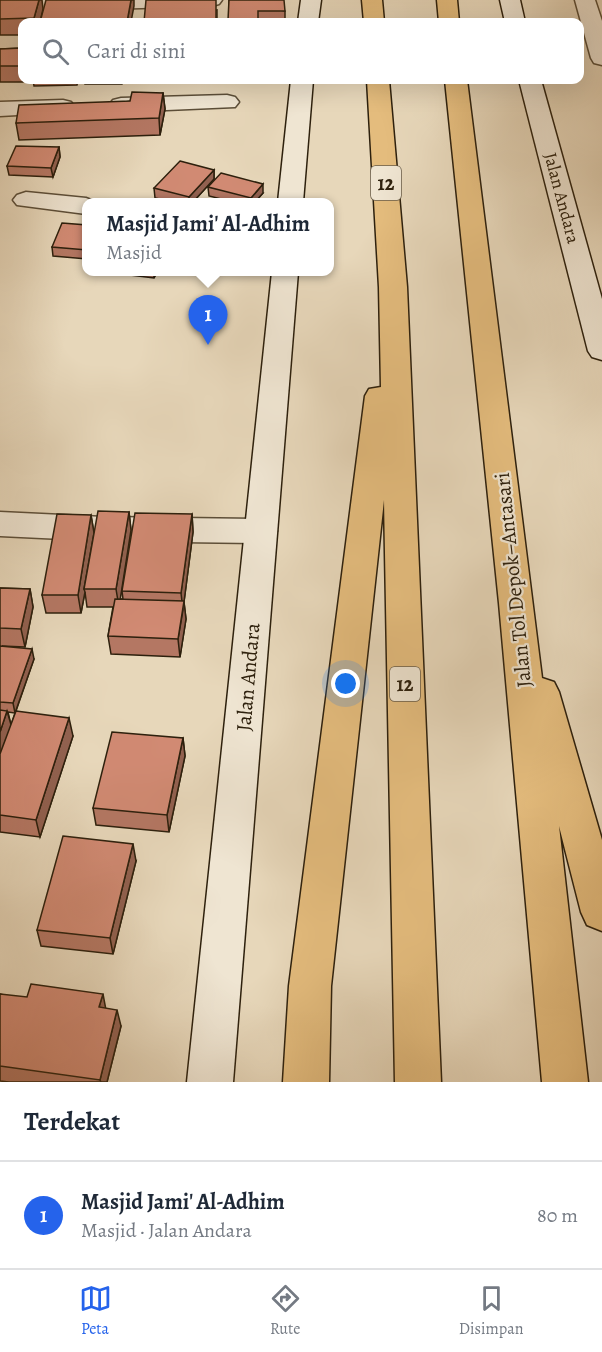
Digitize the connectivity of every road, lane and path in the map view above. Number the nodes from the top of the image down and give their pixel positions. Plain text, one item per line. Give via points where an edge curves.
1 (212, 0) edge
2 (311, 0) edge
3 (372, 0) edge
4 (447, 0) edge
5 (510, 0) edge
6 (585, 0) edge
7 (0, 6) edge
8 (309, 18) edge
9 (374, 18) edge
10 (449, 18) edge
11 (514, 18) edge
12 (602, 58) edge
13 (302, 84) edge
14 (378, 84) edge
15 (456, 84) edge
16 (531, 84) edge
17 (227, 102) dead end
18 (0, 109) edge
19 (291, 198) edge
20 (26, 200) dead end
21 (82, 206) edge
22 (285, 276) edge
23 (393, 286) junction
24 (602, 351) edge
25 (0, 524) edge
26 (261, 531) junction
27 (516, 603) junction
28 (602, 912) edge
29 (210, 1082) edge
30 (306, 1082) edge
31 (418, 1082) edge
32 (565, 1082) edge

1 - 7 street
2 - 8 street
3 - 9 highway
4 - 10 highway
5 - 11 street
6 - 12 street
13 - 19 street
14 - 23 highway, 12
15 - 27 highway, Jalan Tol Depok–Antasari
16 - 24 street, Jalan Andara
17 - 18 street
20 - 21 street
22 - 26 street, Jalan Andara
23 - 30 highway via 310,986
23 - 31 highway, 12
25 - 26 street
26 - 29 street, Jalan Andara
27 - 28 highway
27 - 32 highway, Jalan Tol Depok–Antasari

